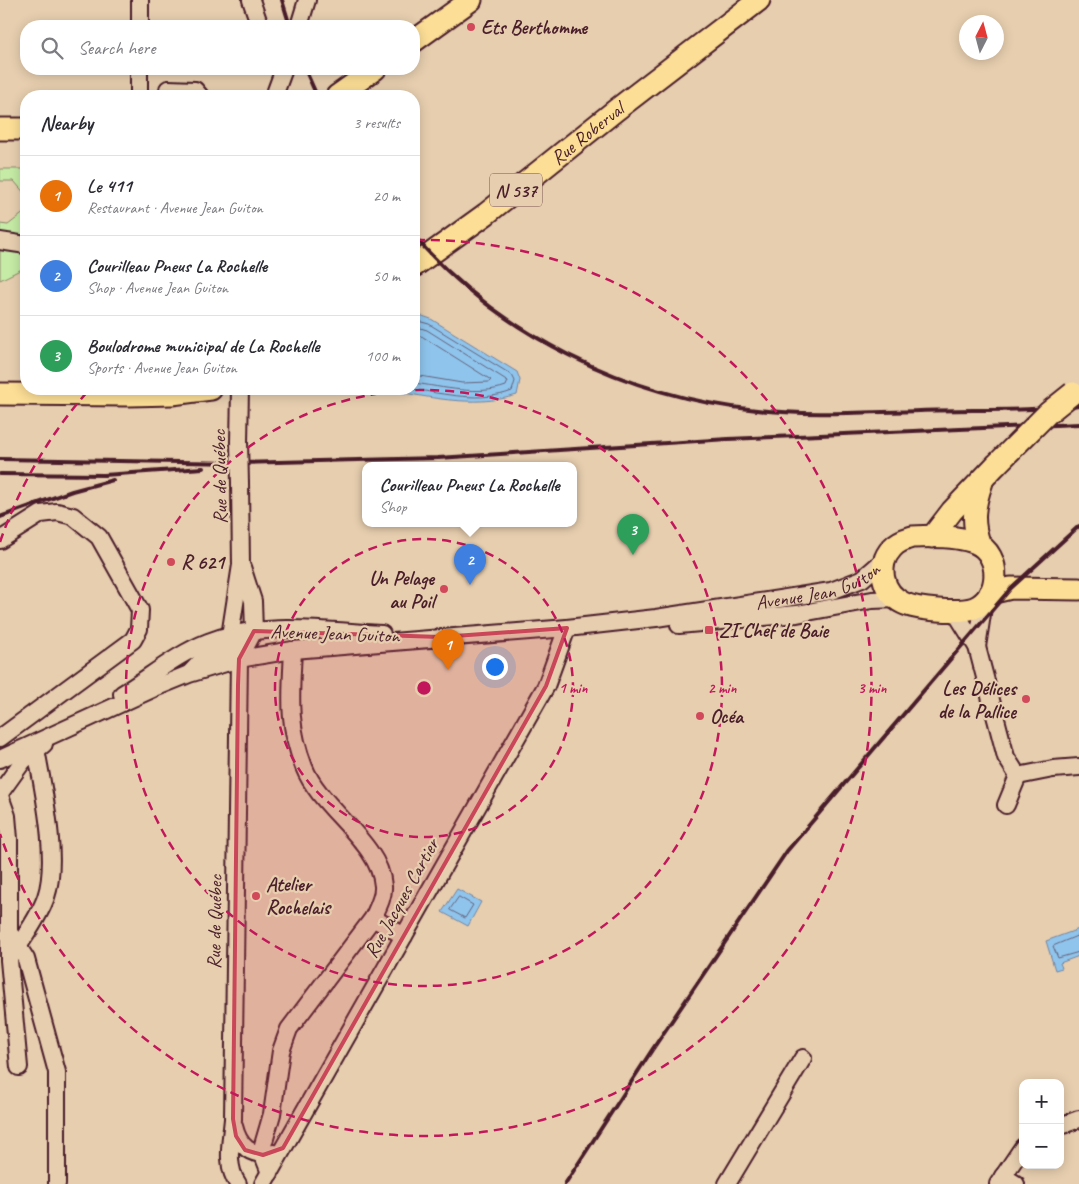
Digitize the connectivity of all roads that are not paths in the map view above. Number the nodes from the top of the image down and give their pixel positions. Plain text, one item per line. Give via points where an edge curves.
1 (140, 0) edge
2 (250, 0) edge
3 (307, 0) edge
4 (471, 0) edge
5 (759, 0) edge
6 (140, 20) edge
7 (258, 20) edge
8 (301, 20) edge
9 (420, 37) edge
10 (139, 75) edge
11 (282, 75) edge
12 (367, 75) edge
13 (139, 90) edge
14 (168, 90) edge
15 (195, 90) edge
16 (277, 90) edge
17 (345, 90) edge
18 (0, 129) edge
19 (20, 129) edge
20 (0, 240) edge
21 (20, 244) edge
22 (420, 262) edge
23 (1076, 391) edge
24 (0, 394) edge
25 (20, 394) edge
26 (240, 395) edge
27 (990, 472) junction
28 (932, 537) junction
29 (0, 540) edge
30 (980, 545) junction
31 (885, 560) junction
32 (242, 565) junction
33 (994, 566) junction
34 (1079, 587) edge
35 (987, 597) junction
36 (897, 599) junction
37 (954, 610) junction
38 (736, 613) junction
39 (567, 628) junction
40 (441, 637) junction
41 (241, 643) junction
42 (977, 647) junction
43 (293, 650) junction
44 (88, 718) junction
45 (64, 730) junction
46 (0, 738) edge
47 (36, 749) junction
48 (0, 759) edge
49 (1079, 767) edge
50 (1018, 776) junction
51 (0, 794) edge
52 (1006, 805) dead end
53 (373, 918) junction
54 (9, 932) junction
55 (404, 936) junction
56 (18, 947) junction
57 (803, 1058) dead end
58 (19, 1067) dead end
59 (233, 1119) junction
60 (1079, 1119) edge
61 (1064, 1125) edge
62 (284, 1148) junction
63 (264, 1155) junction
64 (1019, 1155) edge
65 (266, 1178) edge
66 (1006, 1182) edge
67 (57, 1184) edge
68 (238, 1184) edge
69 (727, 1184) edge

1 - 6 street
2 - 7 street
3 - 8 street
4 - 9 main road
5 - 22 main road, Rue Roberval / N 537 via 486,214
10 - 13 street
11 - 16 street
12 - 17 main road
14 - 15 street
18 - 19 main road
20 - 21 street
23 - 27 main road, bridge via 1048,413
24 - 25 main road
26 - 32 street, Rue de Québec, bridge
27 - 28 main road
27 - 30 main road via 974,509
28 - 30 main road via 966,540
28 - 31 main road via 900,541
29 - 46 street via 40,514 57,512 73,516 99,537 140,610 139,629 134,640
30 - 33 main road via 988,552
31 - 36 main road via 886,586
31 - 38 street, Avenue Jean Guiton via 847,587
32 - 41 street, Rue de Québec
32 - 41 street, Rue de Québec via 253,601
33 - 34 main road via 1024,576
33 - 35 main road via 995,578
34 - 35 main road via 1011,588
35 - 37 main road via 968,610
35 - 42 street
36 - 37 main road via 915,606
36 - 38 street, Avenue Jean Guiton via 872,600 797,614
37 - 42 street
38 - 39 street, Avenue Jean Guiton
39 - 40 street, Avenue Jean Guiton
39 - 55 street, Rue Jacques Cartier via 546,686
40 - 41 street, Avenue Jean Guiton via 284,630
40 - 43 street, Avenue Jean Guiton
41 - 43 street, Avenue Jean Guiton
41 - 44 street via 189,674
41 - 44 street via 208,642
41 - 59 street, Rue de Québec
42 - 50 street via 1006,757
43 - 53 street via 290,714 295,739 304,769 318,792 373,855 384,887
44 - 45 street
45 - 47 street
45 - 48 street
47 - 51 street via 23,761
47 - 56 street via 50,831 49,882 40,910
49 - 50 street
50 - 52 street
51 - 54 street via 9,839
53 - 55 street
53 - 63 street via 289,1029 263,1146
54 - 56 street
54 - 58 street
55 - 62 street, Rue Jacques Cartier
56 - 67 street via 26,959 57,1072
57 - 69 street
59 - 63 street via 236,1136 246,1150
59 - 68 street, Rue de Québec via 231,1174
60 - 61 street
62 - 63 street
62 - 65 street, Rue Jacques Cartier
63 - 65 street
64 - 66 street

